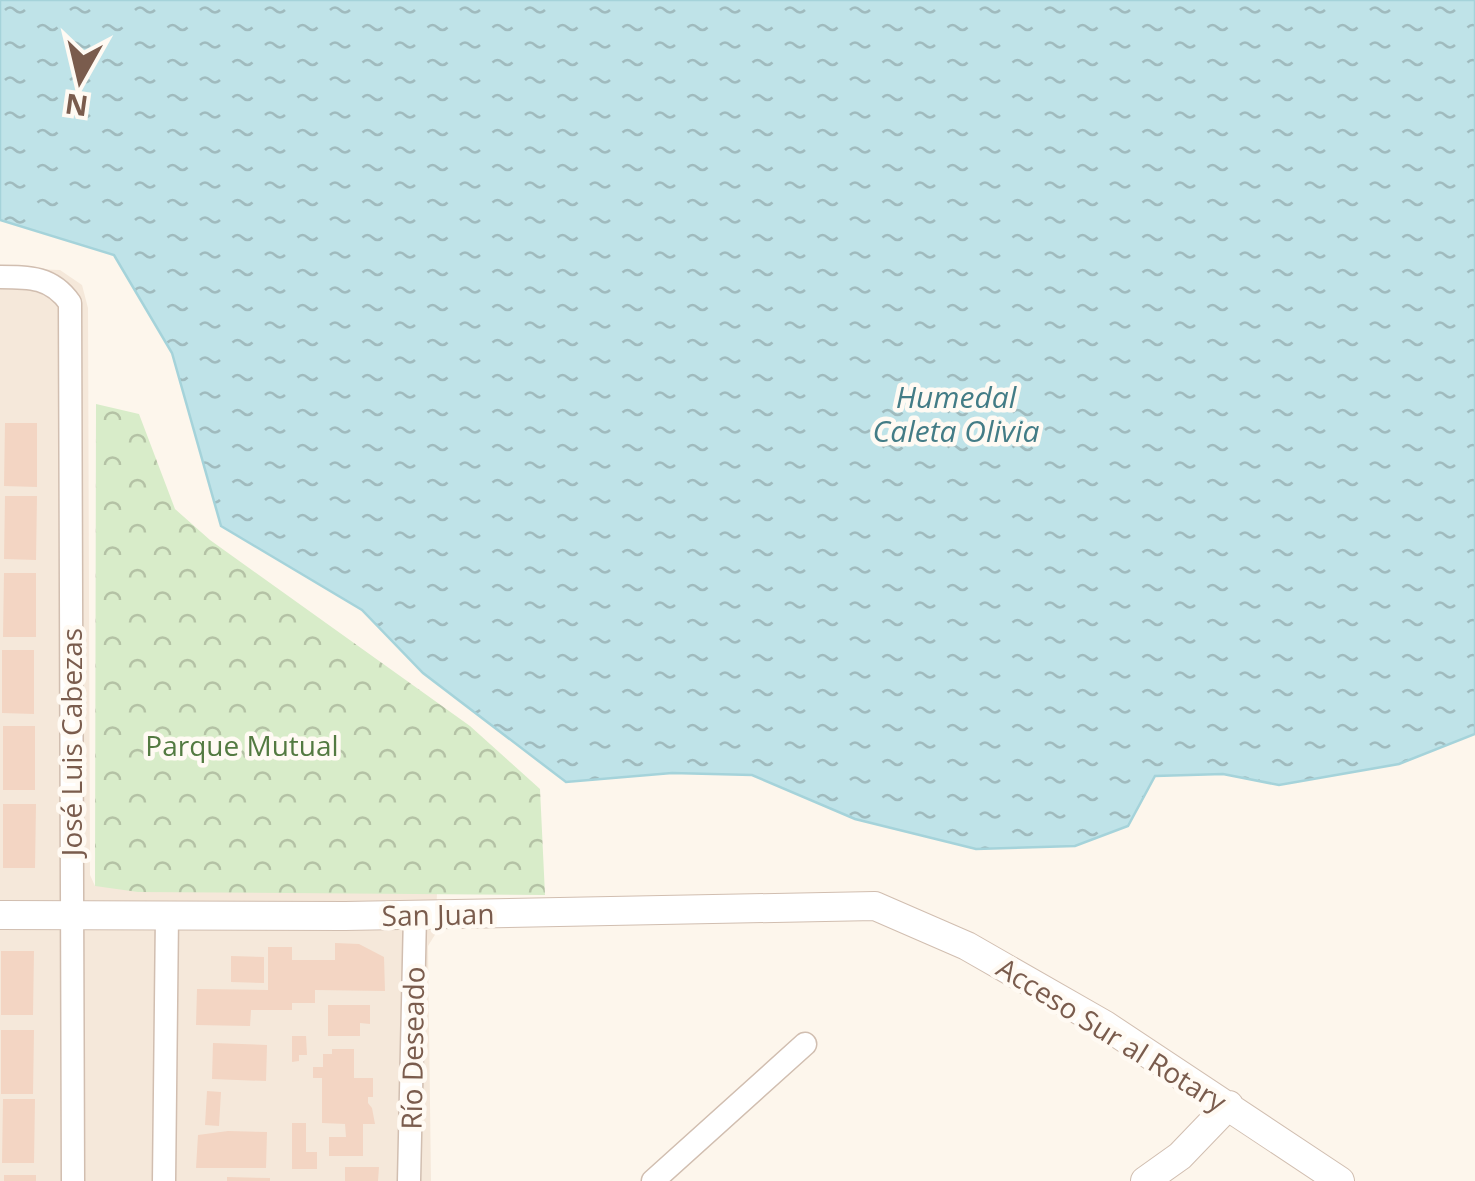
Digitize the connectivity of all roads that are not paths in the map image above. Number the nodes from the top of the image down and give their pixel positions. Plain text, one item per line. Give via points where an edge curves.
1 (0, 277) edge
2 (875, 906) joint
3 (70, 914) junction
4 (414, 914) junction
5 (0, 915) edge
6 (167, 915) junction
7 (805, 1044) dead end
8 (1229, 1106) junction
9 (72, 1181) edge
10 (164, 1181) edge
11 (409, 1181) edge
12 (653, 1181) edge
13 (1144, 1181) edge
14 (1340, 1181) edge

1 - 3 street, José Luis Cabezas via 52,283 70,303
2 - 4 street, San Juan
2 - 8 street, Acceso Sur al Rotary via 968,946
3 - 5 street, San Juan
3 - 6 street, San Juan
3 - 9 street, José Luis Cabezas
4 - 6 street, San Juan
4 - 11 street, Río Deseado
6 - 10 street
7 - 12 street
8 - 13 street via 1180,1156
8 - 14 street, Acceso Sur al Rotary

